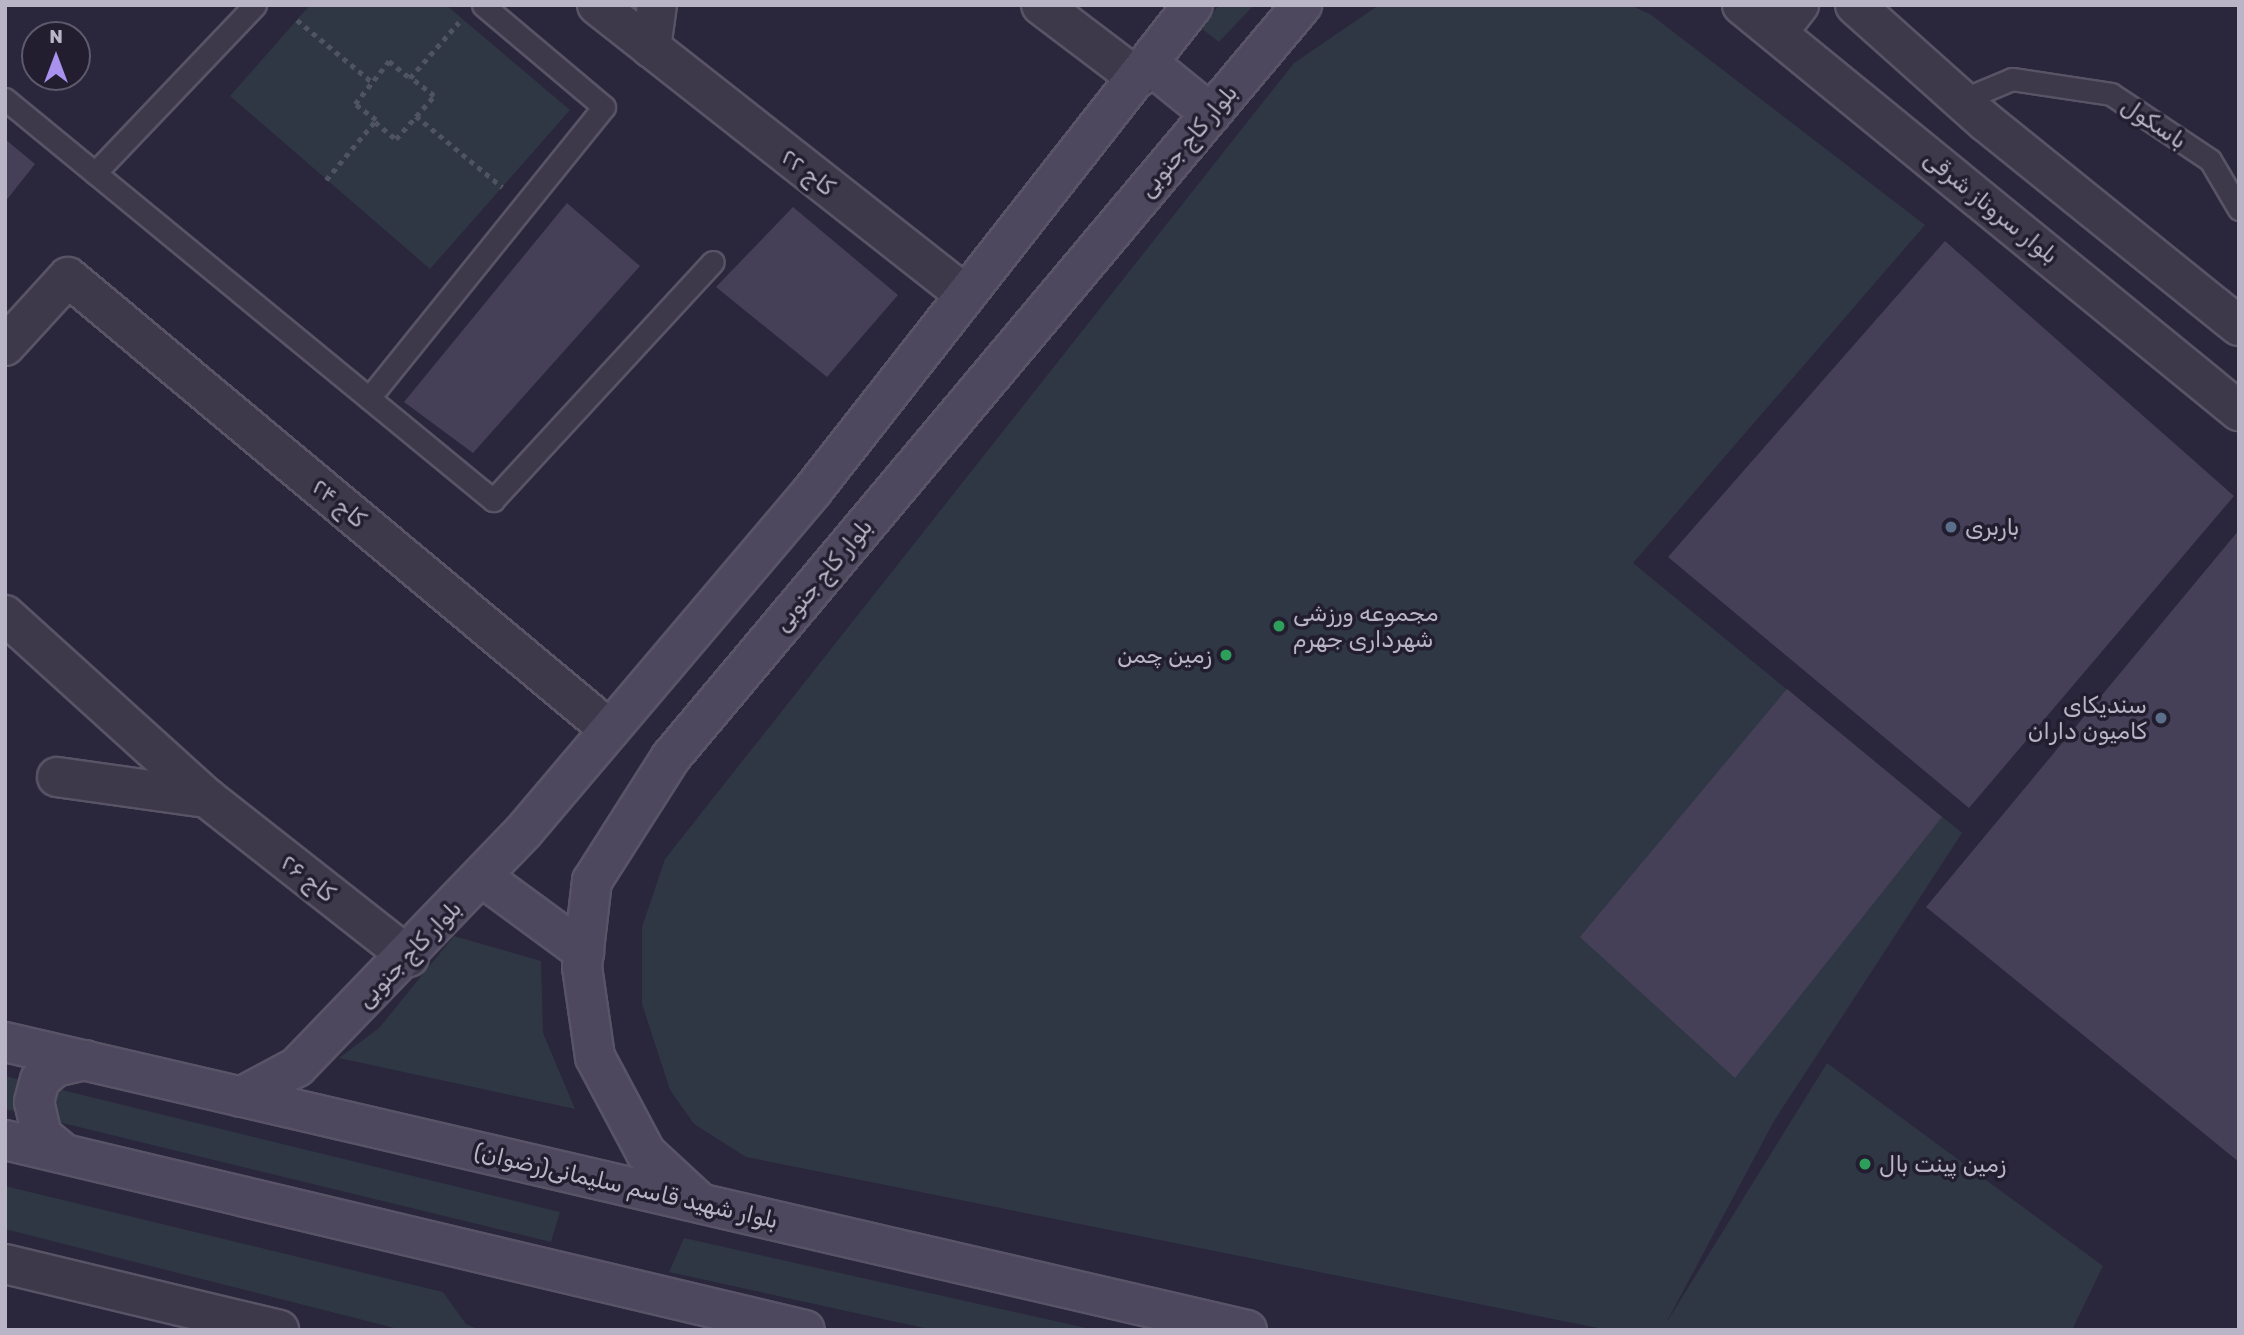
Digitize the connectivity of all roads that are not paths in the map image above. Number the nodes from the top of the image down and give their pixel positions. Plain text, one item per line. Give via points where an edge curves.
1 (255, 5) edge
2 (483, 5) edge
3 (597, 5) edge
4 (657, 5) edge
5 (1041, 5) edge
6 (1193, 5) edge
7 (1302, 5) edge
8 (1742, 5) edge
9 (1855, 5) edge
10 (1788, 19) edge
11 (651, 48) junction
12 (1142, 70) junction
13 (5, 99) edge
14 (1962, 100) junction
15 (1210, 114) junction
16 (95, 173) junction
17 (2239, 209) edge
18 (713, 262) dead end
19 (966, 295) junction
20 (2237, 320) edge
21 (5, 346) edge
22 (369, 398) junction
23 (2239, 411) edge
24 (5, 615) edge
25 (610, 730) junction
26 (57, 777) dead end
27 (207, 798) junction
28 (482, 877) junction
29 (584, 952) junction
30 (409, 957) junction
31 (5, 1042) edge
32 (85, 1060) junction
33 (242, 1097) junction
34 (5, 1140) edge
35 (62, 1152) junction
36 (700, 1203) junction
37 (5, 1264) edge
38 (279, 1330) edge
39 (805, 1330) edge
40 (1247, 1330) edge

1 - 16 lane
2 - 22 lane via 604,107
3 - 11 street, کاج ۲۲
4 - 11 street
5 - 12 street
6 - 12 main road, بلوار کاج جنوبی
7 - 15 main road, بلوار کاج جنوبی
8 - 10 street, بلوار سروناز شرقی
9 - 14 street
10 - 23 street, بلوار سروناز شرقی
11 - 19 street, کاج ۲۲
12 - 15 main road
12 - 19 main road, بلوار کاج جنوبی
13 - 16 lane
14 - 17 lane, باسکول via 2012,79 2111,94 2210,160
14 - 20 street
15 - 29 main road, بلوار کاج جنوبی via 671,757 592,881
16 - 22 lane
18 - 22 lane via 493,499
19 - 25 main road, بلوار کاج جنوبی via 813,490
21 - 25 street, کاج ۲۴ via 68,277
24 - 27 street, کاج ۲۶
25 - 28 main road, بلوار کاج جنوبی
26 - 27 street
27 - 30 street, کاج ۲۶
28 - 29 main road
28 - 30 main road, بلوار کاج جنوبی
29 - 36 main road, بلوار کاج جنوبی via 595,1056 646,1153
30 - 33 main road, بلوار کاج جنوبی via 297,1067
31 - 32 main road, بلوار شهید قاسم سلیمانی(رضوان)
32 - 33 main road, بلوار شهید قاسم سلیمانی(رضوان)
32 - 35 main road via 55,1067 40,1080 34,1102 42,1136
33 - 36 main road, بلوار شهید قاسم سلیمانی(رضوان)
34 - 35 main road
35 - 39 main road
36 - 40 main road, بلوار شهید قاسم سلیمانی(رضوان)
37 - 38 street

